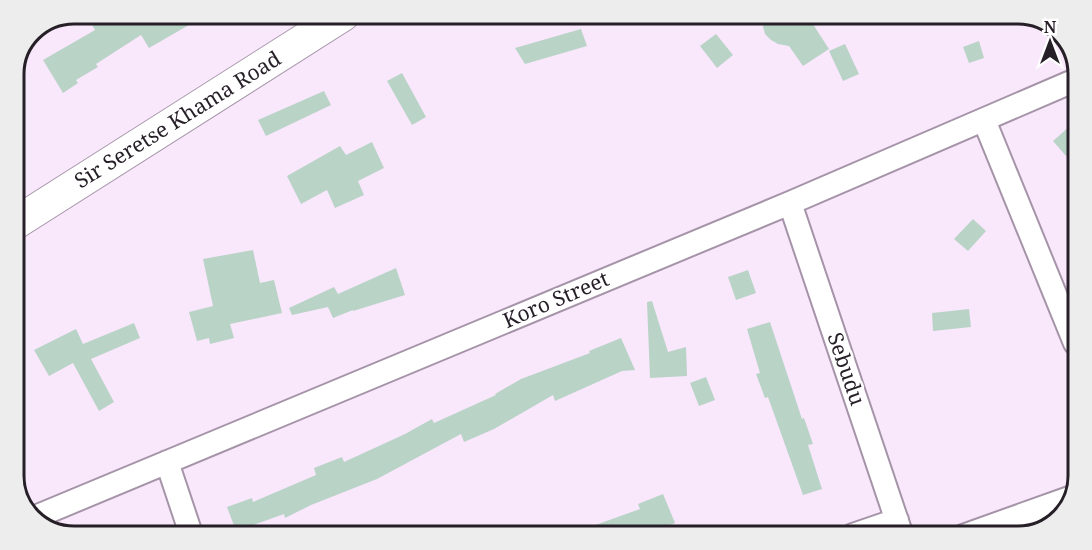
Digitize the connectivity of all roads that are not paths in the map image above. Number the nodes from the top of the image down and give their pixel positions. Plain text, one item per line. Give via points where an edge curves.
1 (329, 24) edge
2 (1068, 83) edge
3 (984, 120) junction
4 (790, 203) junction
5 (24, 218) edge
6 (1068, 326) edge
7 (167, 462) junction
8 (1061, 501) edge
9 (42, 514) edge
10 (188, 526) edge
11 (899, 526) edge
12 (991, 526) edge

1 - 5 main road, Sir Seretse Khama Road
2 - 3 street, Koro Street
3 - 4 street, Koro Street
3 - 6 street
4 - 7 street, Koro Street
4 - 11 street, Sebudu
7 - 9 street, Koro Street
7 - 10 street
8 - 12 street

